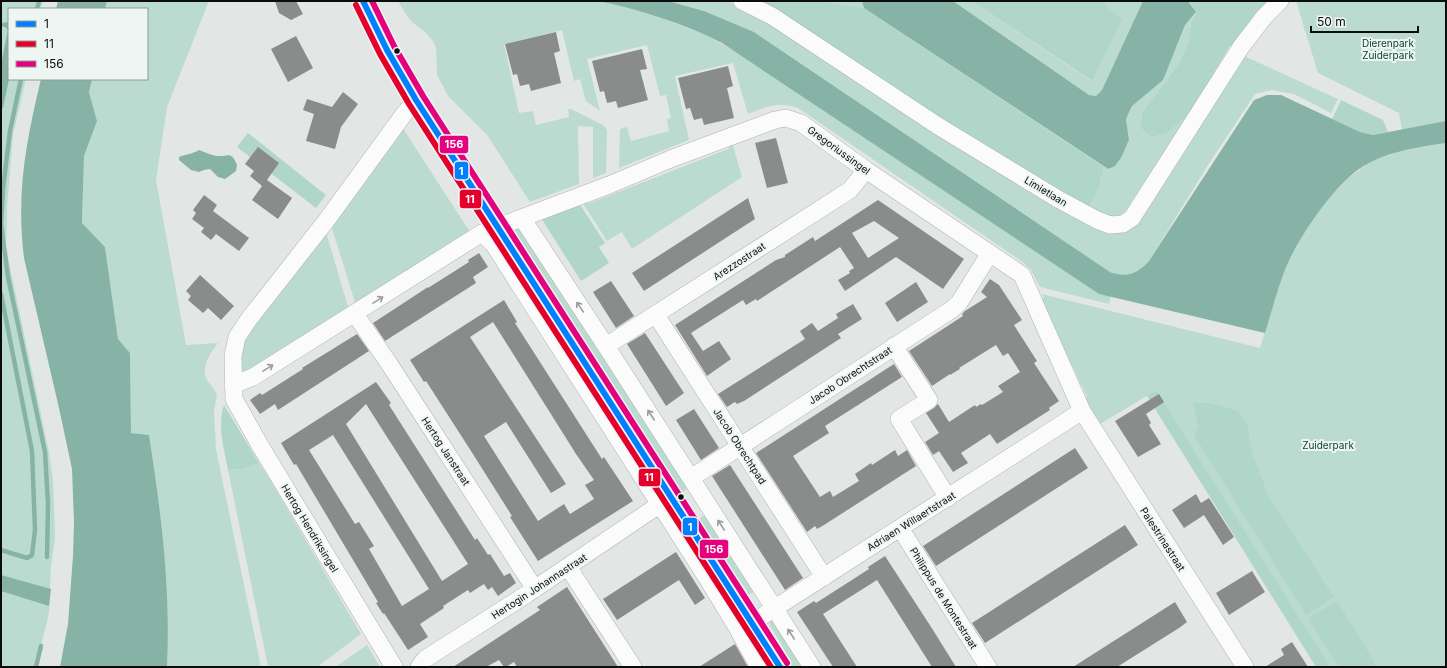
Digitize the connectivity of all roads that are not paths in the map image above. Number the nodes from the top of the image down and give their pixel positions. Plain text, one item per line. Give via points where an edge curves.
1 (363, 1) edge
2 (742, 1) edge
3 (1280, 1) edge
4 (416, 100) junction
5 (866, 170) junction
6 (522, 218) junction
7 (490, 230) junction
8 (990, 253) junction
9 (355, 314) junction
10 (656, 315) junction
11 (606, 346) junction
12 (894, 346) junction
13 (233, 385) junction
14 (1082, 411) junction
15 (740, 446) junction
16 (690, 478) junction
17 (948, 498) junction
18 (659, 505) junction
19 (900, 528) junction
20 (568, 567) junction
21 (824, 577) junction
22 (534, 589) junction
23 (774, 608) junction
24 (746, 626) junction
25 (394, 667) edge
26 (419, 667) edge
27 (633, 667) edge
28 (759, 667) edge
29 (780, 667) edge
30 (812, 667) edge
31 (988, 667) edge
32 (1245, 667) edge

1 - 4 street
2 - 3 street, Limietlaan via 772,16 944,130 1058,199 1110,225 1123,224 1132,218 1241,47
4 - 7 street
4 - 13 street, Hertog Hendriksingel via 237,337 233,356
5 - 6 street, Gregoriussingel via 801,123 786,118 673,158
5 - 8 street, Gregoriussingel
5 - 10 street, Arezzostraat via 850,190
6 - 7 street, Gregoriussingel
11 -> 6 street
9 -> 7 street
7 - 18 street via 494,245
7 - 24 street via 673,502
8 - 12 street, Jacob Obrechtstraat via 952,310
8 - 14 street, Gregoriussingel via 1022,275
13 -> 9 street via 253,377
9 - 22 street, Hertog Janstraat
10 - 11 street, Arezzostraat
10 - 15 street, Jacob Obrechtpad
16 -> 11 street
12 - 15 street, Jacob Obrechtstraat
12 - 17 street via 929,400 899,419
13 - 25 street, Hertog Hendriksingel via 234,399 261,447
14 - 17 street, Adriaen Willaertstraat
14 - 32 street, Palestrinastraat
15 - 16 street, Jacob Obrechtstraat
15 - 21 street, Jacob Obrechtpad
23 -> 16 street
17 - 19 street, Adriaen Willaertstraat
18 - 20 street, Hertogin Johannastraat
18 - 24 street
19 - 21 street, Adriaen Willaertstraat
19 - 31 street, Philippus de Montestraat
20 - 22 street, Hertogin Johannastraat
20 - 27 street
21 - 23 street, Adriaen Willaertstraat
22 - 26 street, Hertogin Johannastraat via 425,659
23 - 24 street, Adriaen Willaertstraat
30 -> 23 street
24 - 28 street
24 - 29 street

